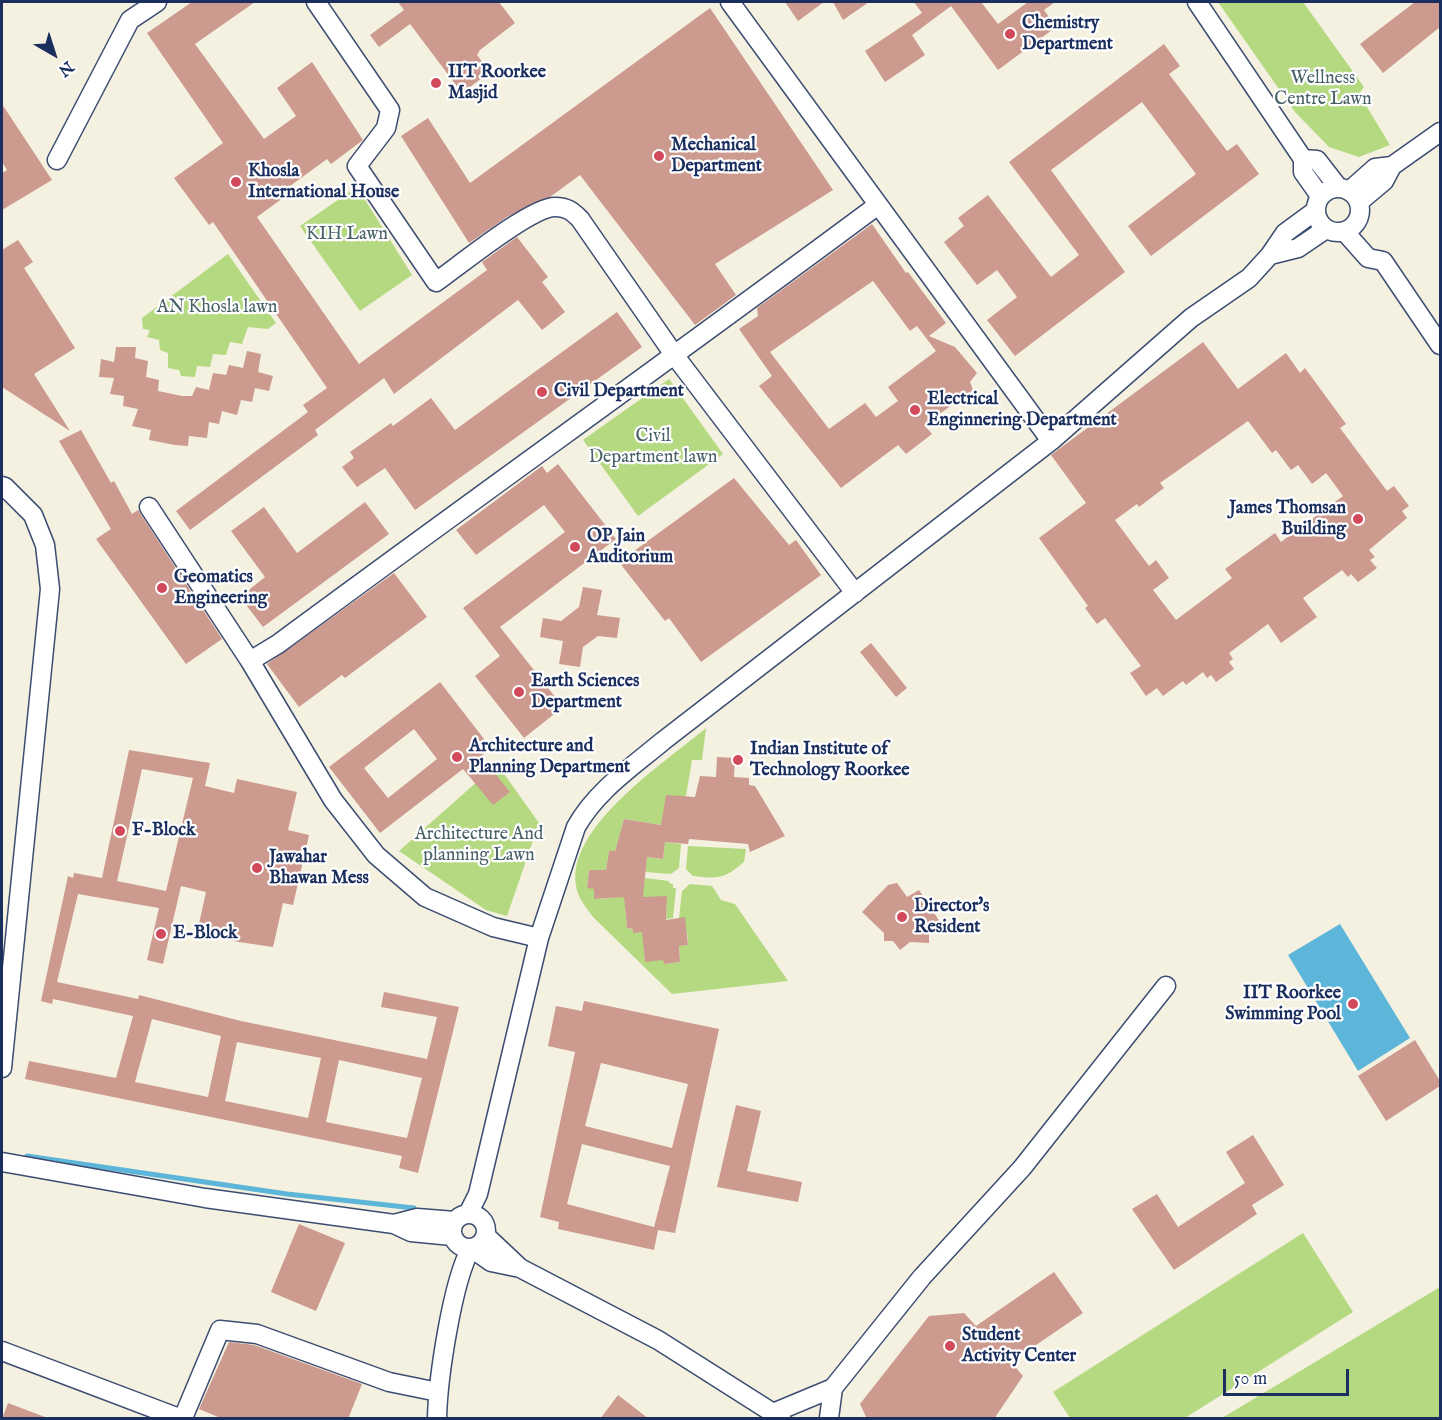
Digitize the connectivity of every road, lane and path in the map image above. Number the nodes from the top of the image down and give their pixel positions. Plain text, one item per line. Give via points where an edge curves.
1 (157, 2) edge
2 (316, 2) edge
3 (730, 2) edge
4 (1197, 2) edge
5 (1440, 132) edge
6 (1303, 159) junction
7 (57, 160) dead end
8 (1349, 193) junction
9 (1317, 203) junction
10 (878, 205) junction
11 (1335, 230) junction
12 (1270, 255) junction
13 (1440, 345) edge
14 (675, 356) junction
15 (1051, 441) junction
16 (2, 486) edge
17 (149, 507) dead end
18 (855, 593) junction
19 (250, 661) junction
20 (539, 938) junction
21 (1166, 986) dead end
22 (2, 1068) edge
23 (2, 1162) edge
24 (464, 1230) junction
25 (520, 1268) junction
26 (2, 1351) edge
27 (833, 1388) junction
28 (438, 1392) junction
29 (777, 1416) edge
30 (181, 1419) edge
31 (437, 1419) edge
32 (829, 1419) edge

1 - 7 street via 130,20
2 - 14 street via 390,110 386,128 357,166 436,282 533,214 554,207 570,209
3 - 10 street
4 - 6 street
5 - 8 street via 1392,166 1384,181
6 - 8 street via 1317,160
6 - 9 street via 1303,172
8 - 9 street via 1325,191
8 - 11 street via 1360,209 1356,223
9 - 11 street via 1320,224
9 - 12 street via 1285,233
10 - 14 street
10 - 15 street
11 - 12 street via 1298,248
11 - 13 street via 1368,258 1383,261
12 - 15 street via 1249,278 1191,318
14 - 18 street
14 - 19 street
15 - 18 street
16 - 22 street via 33,515 45,544 50,589
17 - 19 street
18 - 20 street via 663,741 592,804 576,826
19 - 20 street via 333,800 376,855 425,897 493,927
20 - 24 street via 478,1194
21 - 27 street via 1022,1168 922,1277
23 - 24 street via 205,1198 394,1224 411,1232
24 - 25 street via 491,1262
24 - 25 street via 486,1225 486,1236
24 - 28 street via 461,1272
25 - 29 street via 658,1340
26 - 30 street
27 - 29 street
27 - 32 street
28 - 30 street via 389,1382 257,1334 220,1330
28 - 31 street

